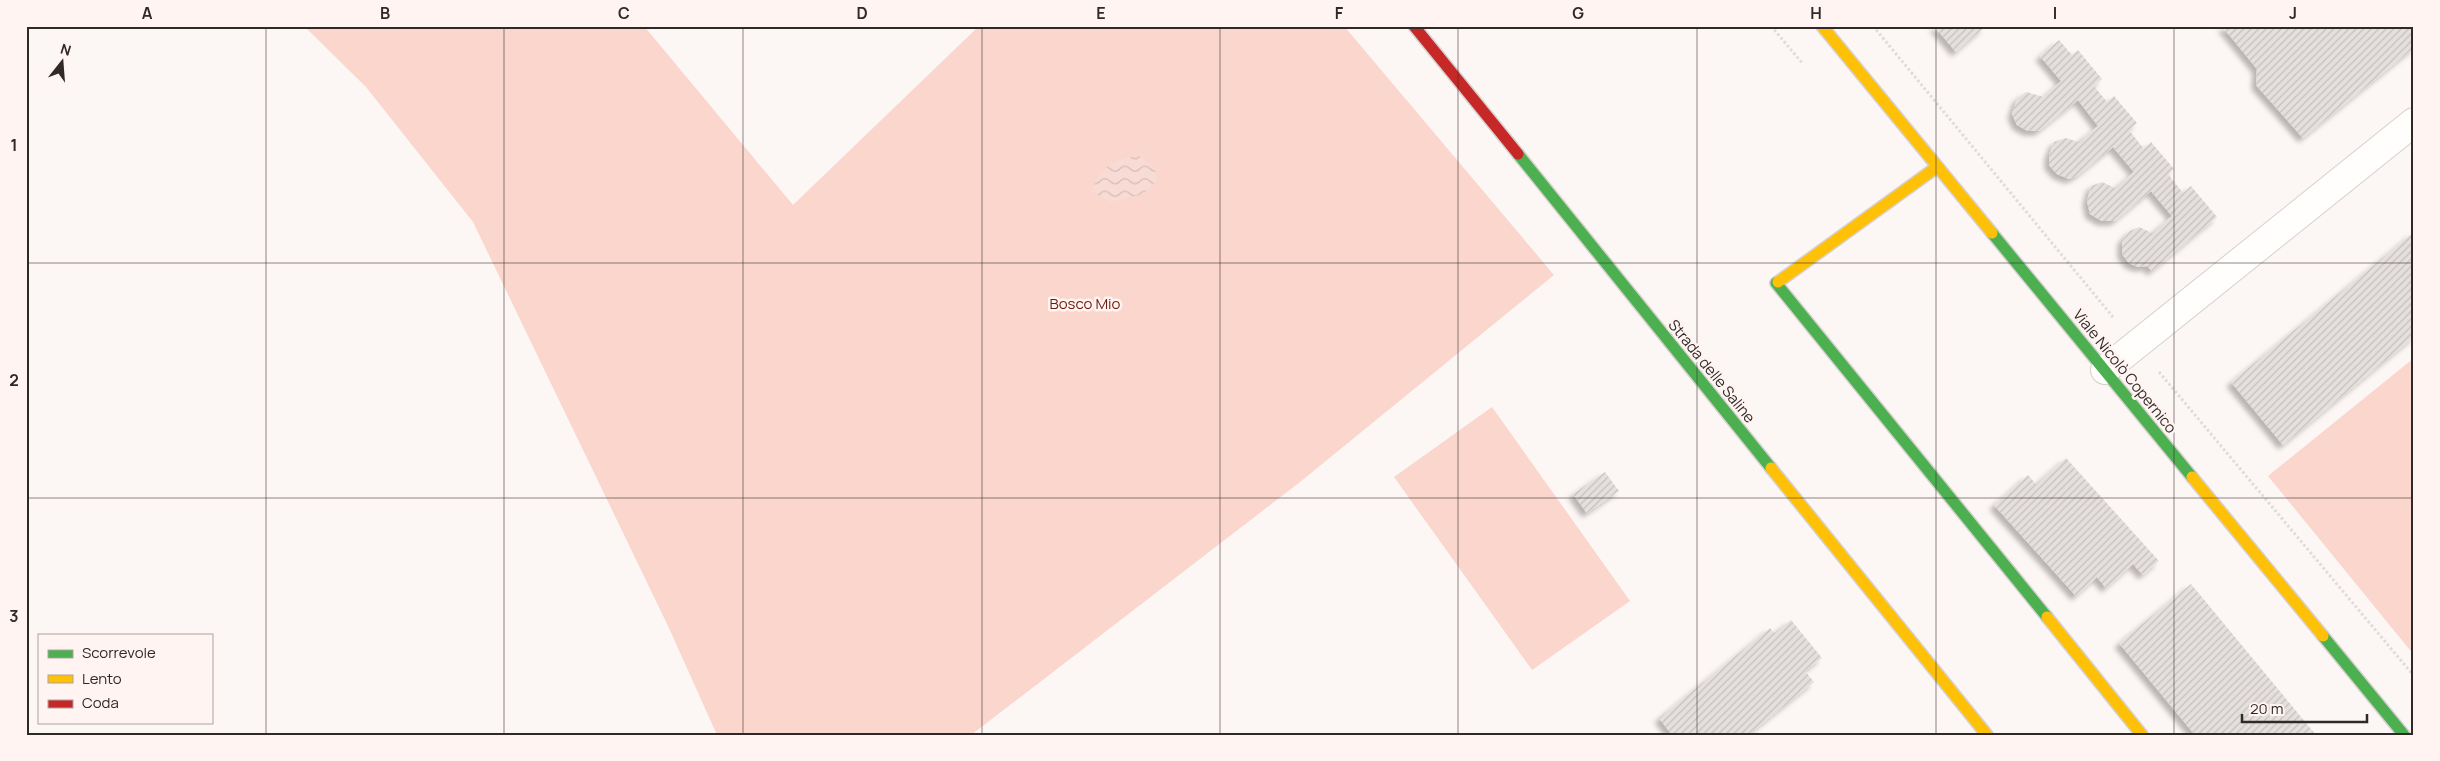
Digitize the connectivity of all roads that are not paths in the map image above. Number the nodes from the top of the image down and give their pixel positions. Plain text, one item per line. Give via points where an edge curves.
1 (1414, 26) edge
2 (1822, 26) edge
3 (2414, 122) edge
4 (1937, 167) junction
5 (2105, 370) junction
6 (1987, 735) edge
7 (2142, 735) edge
8 (2404, 735) edge

1 - 6 street, Strada delle Saline
2 - 4 street, Viale Nicolò Copernico
3 - 5 street
4 - 5 street, Viale Nicolò Copernico
4 - 7 street via 1776,283
5 - 8 street, Viale Nicolò Copernico

